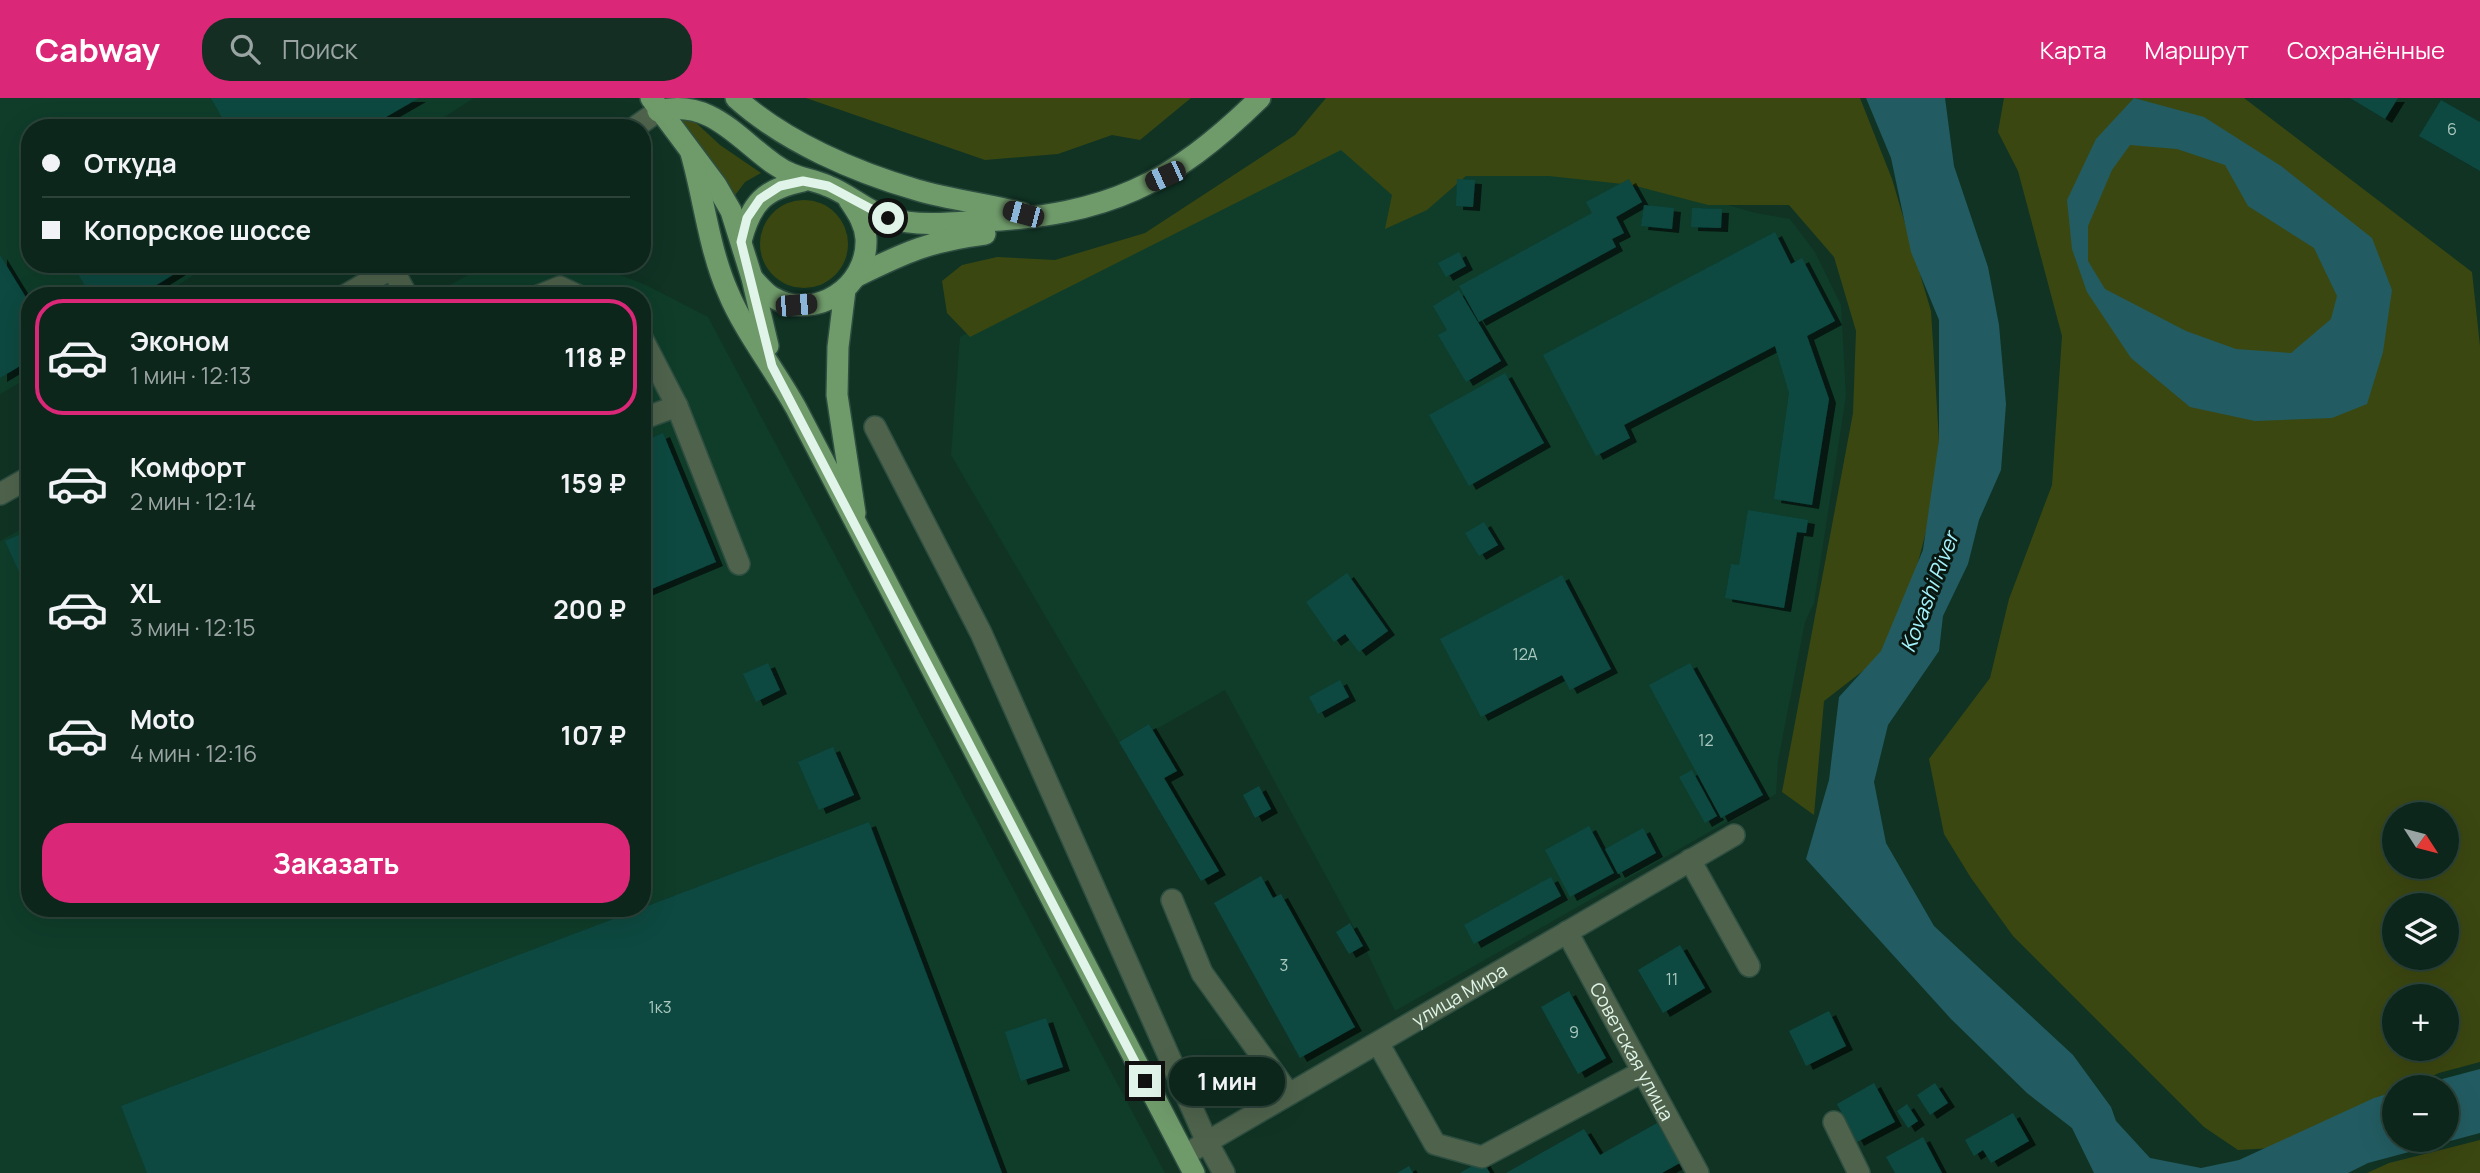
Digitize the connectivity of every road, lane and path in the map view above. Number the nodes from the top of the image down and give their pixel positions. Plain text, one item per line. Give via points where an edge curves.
1 (710, 98) edge
2 (736, 98) edge
3 (1260, 98) edge
4 (654, 105) edge
5 (642, 119) edge
6 (731, 126) junction
7 (691, 153) junction
8 (803, 181) junction
9 (849, 200) junction
10 (1041, 218) junction
11 (741, 242) junction
12 (383, 273) edge
13 (752, 278) junction
14 (851, 283) junction
15 (359, 287) edge
16 (651, 355) edge
17 (772, 366) junction
18 (677, 406) junction
19 (651, 416) edge
20 (874, 427) dead end
21 (21, 482) edge
22 (0, 494) edge
23 (858, 532) junction
24 (739, 564) dead end
25 (1734, 835) dead end
26 (1690, 860) junction
27 (1172, 900) dead end
28 (1567, 932) junction
29 (1749, 967) dead end
30 (1378, 1042) junction
31 (1642, 1072) junction
32 (1289, 1094) junction
33 (1834, 1122) dead end
34 (1207, 1142) junction
35 (1189, 1164) edge
36 (1487, 1165) edge
37 (1224, 1173) edge
38 (1698, 1173) edge
39 (1859, 1173) edge

1 - 6 main road
2 - 10 main road via 803,142 868,173 919,191
3 - 10 main road via 1193,158 1165,176 1102,203
4 - 5 street
4 - 6 main road via 687,103
4 - 7 main road
6 - 8 main road via 774,164
7 - 11 main road via 721,194
7 - 17 main road via 716,260 729,295
8 - 9 main road via 828,186
8 - 11 main road via 780,186 760,199 747,218
9 - 10 main road via 888,218 927,225
9 - 14 main road via 861,216 866,236 865,257
10 - 14 main road via 1003,231 923,245
11 - 13 main road
12 - 15 street
13 - 14 main road via 771,297 796,305 822,303
13 - 17 main road
14 - 23 main road via 838,347 836,395
16 - 18 street
17 - 23 main road
18 - 19 street
18 - 24 street
20 - 34 street via 981,633
21 - 22 street
23 - 35 main road
25 - 26 street, улица Мира
26 - 28 street, улица Мира
26 - 29 street
27 - 32 street via 1202,973
28 - 30 street, улица Мира
28 - 31 street, Советская улица
30 - 32 street, улица Мира
30 - 36 street via 1436,1144
31 - 36 street
31 - 38 street, Советская улица
32 - 34 street, улица Мира
33 - 39 street
34 - 35 street, улица Мира
34 - 37 street

